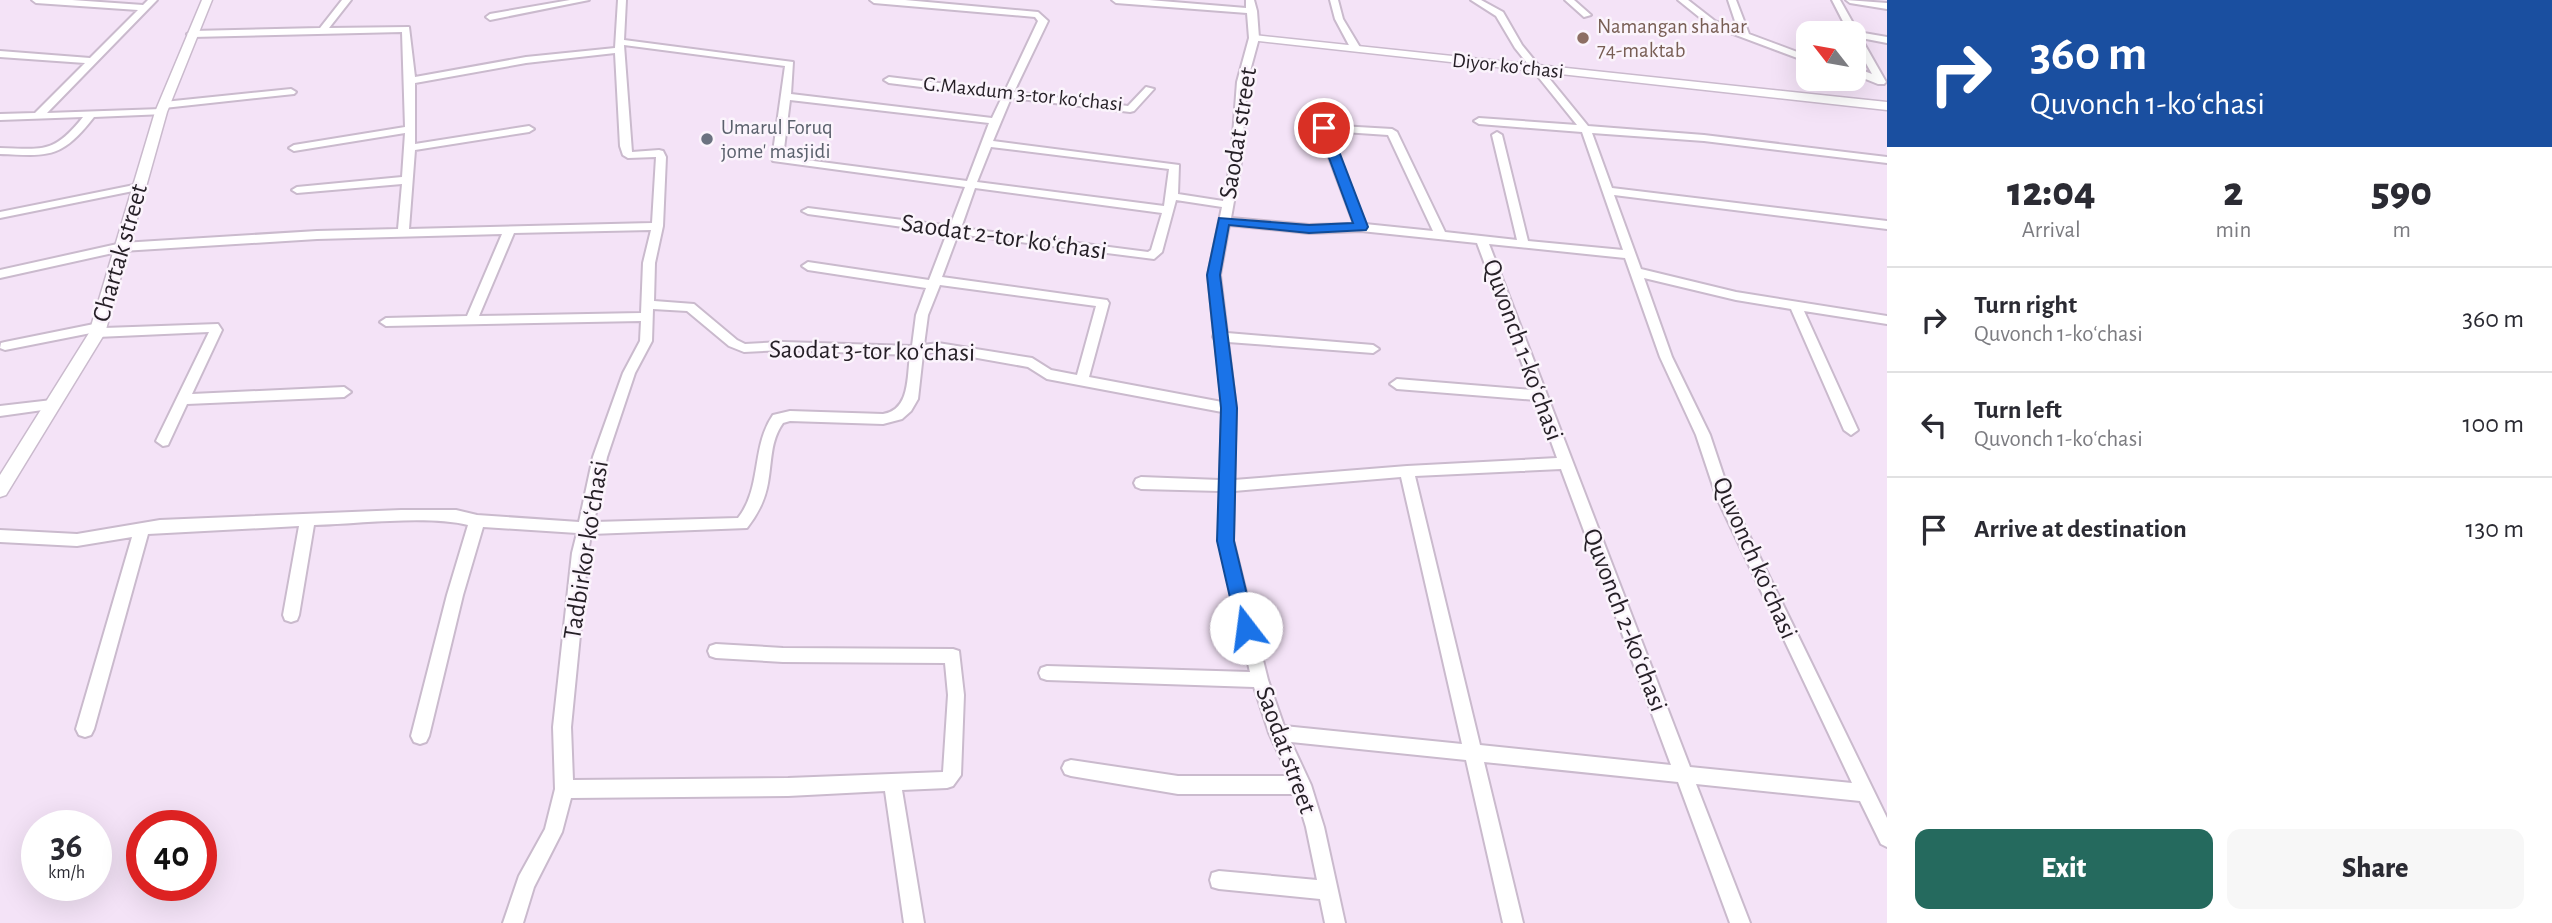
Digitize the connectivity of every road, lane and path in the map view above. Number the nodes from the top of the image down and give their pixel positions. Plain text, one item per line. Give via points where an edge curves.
1 (36, 0) edge
2 (207, 0) edge
3 (348, 0) edge
4 (585, 0) edge
5 (622, 0) edge
6 (874, 0) edge
7 (1116, 0) edge
8 (1250, 0) edge
9 (1334, 0) edge
10 (1475, 0) edge
11 (1569, 0) edge
12 (1682, 0) edge
13 (1732, 0) edge
14 (1836, 0) edge
15 (1850, 0) edge
16 (149, 4) edge
17 (1887, 6) edge
18 (1252, 11) junction
19 (1587, 15) dead end
20 (490, 17) dead end
21 (1847, 21) edge
22 (324, 29) junction
23 (1254, 32) junction
24 (192, 34) junction
25 (1745, 36) junction
26 (1866, 36) edge
27 (1887, 40) edge
28 (619, 46) junction
29 (1356, 49) junction
30 (0, 54) edge
31 (1796, 55) edge
32 (1866, 55) edge
33 (91, 61) junction
34 (1536, 69) junction
35 (1866, 76) edge
36 (889, 80) dead end
37 (411, 81) junction
38 (1883, 84) edge
39 (1149, 89) dead end
40 (291, 92) dead end
41 (1007, 93) junction
42 (785, 96) junction
43 (1887, 106) edge
44 (162, 108) junction
45 (38, 116) junction
46 (90, 116) junction
47 (0, 117) edge
48 (995, 121) junction
49 (1479, 121) dead end
50 (410, 129) junction
51 (529, 129) dead end
52 (1586, 130) junction
53 (1497, 135) dead end
54 (987, 143) junction
55 (295, 148) dead end
56 (410, 148) junction
57 (0, 151) edge
58 (1887, 160) edge
59 (408, 180) junction
60 (972, 184) junction
61 (139, 187) junction
62 (297, 190) dead end
63 (1609, 191) junction
64 (1172, 196) junction
65 (1227, 205) junction
66 (1167, 210) junction
67 (808, 211) dead end
68 (0, 215) edge
69 (1223, 221) junction
70 (1887, 225) edge
71 (657, 226) junction
72 (1361, 227) junction
73 (955, 230) junction
74 (509, 231) junction
75 (402, 233) junction
76 (1440, 233) junction
77 (1481, 238) junction
78 (1523, 242) junction
79 (122, 247) junction
80 (1631, 254) junction
81 (808, 266) dead end
82 (1636, 272) junction
83 (0, 274) edge
84 (934, 282) junction
85 (1796, 307) junction
86 (648, 311) junction
87 (1887, 320) edge
88 (471, 321) junction
89 (386, 322) dead end
90 (98, 330) junction
91 (1219, 337) junction
92 (5, 346) dead end
93 (1373, 349) dead end
94 (917, 350) junction
95 (1082, 379) junction
96 (1397, 384) dead end
97 (344, 392) dead end
98 (1542, 396) junction
99 (185, 399) junction
100 (52, 405) junction
101 (1229, 408) junction
102 (0, 411) edge
103 (1851, 430) dead end
104 (163, 441) dead end
105 (1565, 463) junction
106 (1407, 471) junction
107 (1141, 483) dead end
108 (1226, 486) junction
109 (0, 490) edge
110 (477, 521) junction
111 (307, 522) junction
112 (142, 528) junction
113 (586, 528) junction
114 (0, 536) edge
115 (292, 615) dead end
116 (716, 651) dead end
117 (1046, 673) dead end
118 (1260, 680) junction
119 (85, 729) dead end
120 (1278, 733) junction
121 (420, 736) dead end
122 (1470, 752) junction
123 (1071, 768) dead end
124 (1686, 776) junction
125 (892, 781) junction
126 (1302, 785) junction
127 (564, 789) junction
128 (1864, 793) junction
129 (1887, 838) edge
130 (1219, 880) dead end
131 (1327, 890) junction
132 (513, 923) edge
133 (914, 923) edge
134 (1335, 923) edge
135 (1513, 923) edge
136 (1740, 923) edge

1 - 16 street
2 - 24 main road, Chartak street
3 - 22 street
4 - 20 street
5 - 28 street, Tadbirkor koʻchasi
6 - 41 street via 1038,15 1043,21
7 - 18 street
8 - 18 street
9 - 29 street
10 - 34 street via 1500,14
11 - 19 street
12 - 25 street via 1704,18
13 - 25 street
14 - 21 street
15 - 17 street
16 - 33 street
18 - 23 street
22 - 24 street
22 - 37 street via 407,29
23 - 29 main road, Diyor koʻchasi via 1281,41
23 - 65 street, Saodat street via 1242,82 1236,162
24 - 44 main road, Chartak street
25 - 31 street
26 - 27 street
28 - 37 street
28 - 42 street via 790,64
28 - 71 street, Tadbirkor koʻchasi via 628,155 651,152 661,157
29 - 34 main road, Diyor koʻchasi
30 - 33 street
32 - 38 street
33 - 45 street
34 - 43 main road, Diyor koʻchasi
34 - 52 street
35 - 38 street
36 - 41 street, G.Maxdum 3-tor koʻchasi
37 - 50 street
39 - 41 street, G.Maxdum 3-tor koʻchasi via 1130,108
40 - 44 street
41 - 48 street
42 - 48 street
42 - 60 street via 777,159
44 - 46 street
44 - 61 main road, Chartak street
45 - 46 street
45 - 47 street
46 - 57 street via 60,148
48 - 54 street
49 - 52 street
50 - 55 street
50 - 56 street
51 - 56 street
52 - 58 street via 1704,138
52 - 63 street
53 - 78 street, Quvonch 1-koʻchasi
54 - 60 street
54 - 64 street via 1168,164 1176,168
56 - 59 street
59 - 62 street
59 - 75 street
60 - 66 street
60 - 73 street
61 - 68 street
61 - 79 main road, Chartak street
63 - 70 street
63 - 80 street
64 - 65 street
64 - 66 street
65 - 69 street, Saodat street
66 - 73 street, Saodat 2-tor koʻchasi via 1156,252 1150,256
67 - 73 street, Saodat 2-tor koʻchasi
69 - 72 street, Quvonch 1-koʻchasi via 1309,229
69 - 91 street, Saodat street via 1213,275
71 - 74 street
71 - 86 street, Tadbirkor koʻchasi via 649,263
72 - 76 street, Quvonch 1-koʻchasi
72 - 76 street via 1323,128 1392,132
73 - 84 street
74 - 75 street
74 - 88 street
75 - 79 street
76 - 77 street, Quvonch 1-koʻchasi
77 - 78 street, Quvonch 1-koʻchasi
77 - 98 street, Quvonch 1-koʻchasi
78 - 80 street, Quvonch 1-koʻchasi
79 - 83 street
79 - 90 main road, Chartak street
80 - 82 street
81 - 84 street
82 - 85 street
82 - 128 street, Quvonch koʻchasi via 1724,498
84 - 94 street via 922,315
84 - 95 street via 1103,303
85 - 87 street
85 - 103 street
86 - 88 street, Saodat 3-tor koʻchasi
86 - 94 street, Saodat 3-tor koʻchasi via 690,307 744,348
86 - 113 street, Tadbirkor koʻchasi via 646,341 629,373 600,457
88 - 89 street, Saodat 3-tor koʻchasi
90 - 92 street
90 - 99 street via 214,327
90 - 100 main road, Chartak street
91 - 93 street
91 - 101 street, Saodat street
94 - 95 street, Saodat 3-tor koʻchasi via 996,355 1032,363 1047,374
94 - 113 street via 911,399 898,417 778,419 770,430 757,506 742,524
95 - 101 street, Saodat 3-tor koʻchasi
96 - 98 street
97 - 99 street
98 - 105 street, Quvonch 1-koʻchasi
99 - 104 street
100 - 102 street
100 - 109 main road, Chartak street
101 - 108 street, Saodat street
105 - 106 street
105 - 124 street, Quvonch 2-koʻchasi
106 - 108 street
106 - 122 street
107 - 108 street
108 - 118 street, Saodat street via 1226,541
110 - 111 street via 456,516 401,516
110 - 113 street
110 - 121 street
111 - 112 street
111 - 115 street
112 - 114 street via 77,540
112 - 119 street
113 - 127 street, Tadbirkor koʻchasi via 562,727
116 - 125 street via 953,656 956,695 951,775 947,780
117 - 118 street
118 - 120 street, Saodat street
120 - 122 street
120 - 126 street, Saodat street
122 - 124 street
122 - 135 street
123 - 126 street via 1178,785
124 - 128 street
124 - 136 street, Quvonch 2-koʻchasi
125 - 127 street
125 - 133 street
126 - 131 street, Saodat street
127 - 132 street, Tadbirkor koʻchasi via 553,832 526,883
128 - 129 street, Quvonch koʻchasi
130 - 131 street
131 - 134 street, Saodat street

